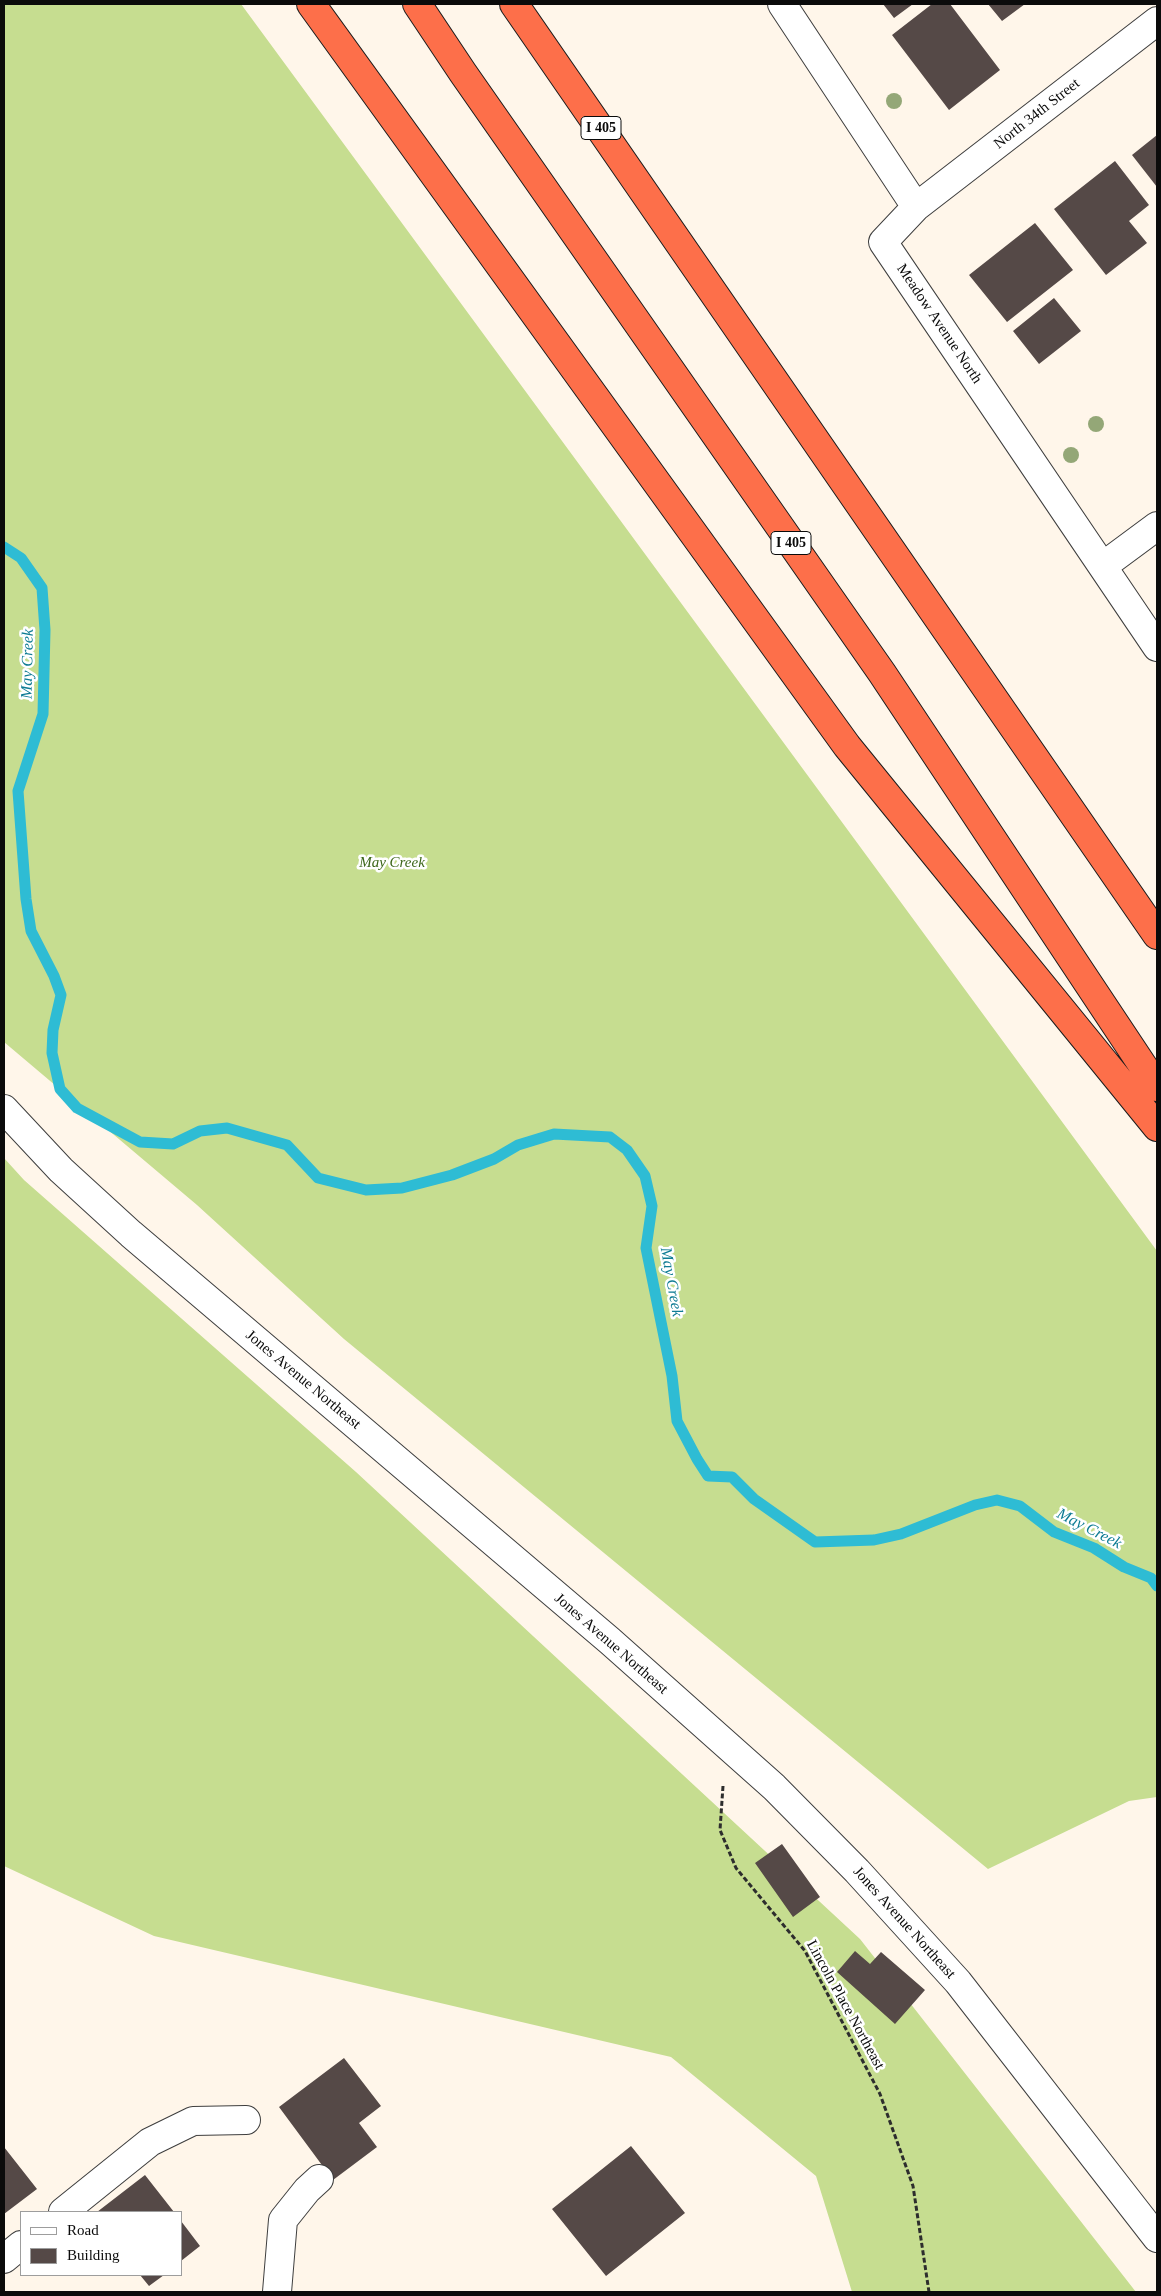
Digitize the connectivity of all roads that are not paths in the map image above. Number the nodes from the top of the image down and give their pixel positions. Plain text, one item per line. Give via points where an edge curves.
1 (311, 4) edge
2 (416, 4) edge
3 (514, 4) edge
4 (537, 4) edge
5 (782, 4) edge
6 (1157, 21) edge
7 (916, 208) junction
8 (688, 253) junction
9 (1157, 526) edge
10 (1102, 566) junction
11 (1157, 647) edge
12 (1157, 935) edge
13 (1157, 1087) edge
14 (4, 1109) edge
15 (1157, 1126) edge
16 (246, 2120) dead end
17 (319, 2180) dead end
18 (64, 2211) edge
19 (1157, 2238) edge
20 (20, 2246) edge
21 (4, 2259) edge
22 (277, 2292) edge

1 - 15 highway via 847,746
2 - 13 highway, I 405 via 882,673
3 - 8 highway, I 405
4 - 8 highway
5 - 7 street
6 - 7 street, North 34th Street
7 - 10 street, Meadow Avenue North via 883,242
8 - 12 highway, I 405
9 - 10 street
10 - 11 street, Meadow Avenue North
14 - 19 street, Jones Avenue Northeast via 61,1170 131,1234 610,1642 774,1787 857,1871 958,1982
16 - 18 street via 193,2121 150,2142
17 - 22 street via 283,2220
20 - 21 street

